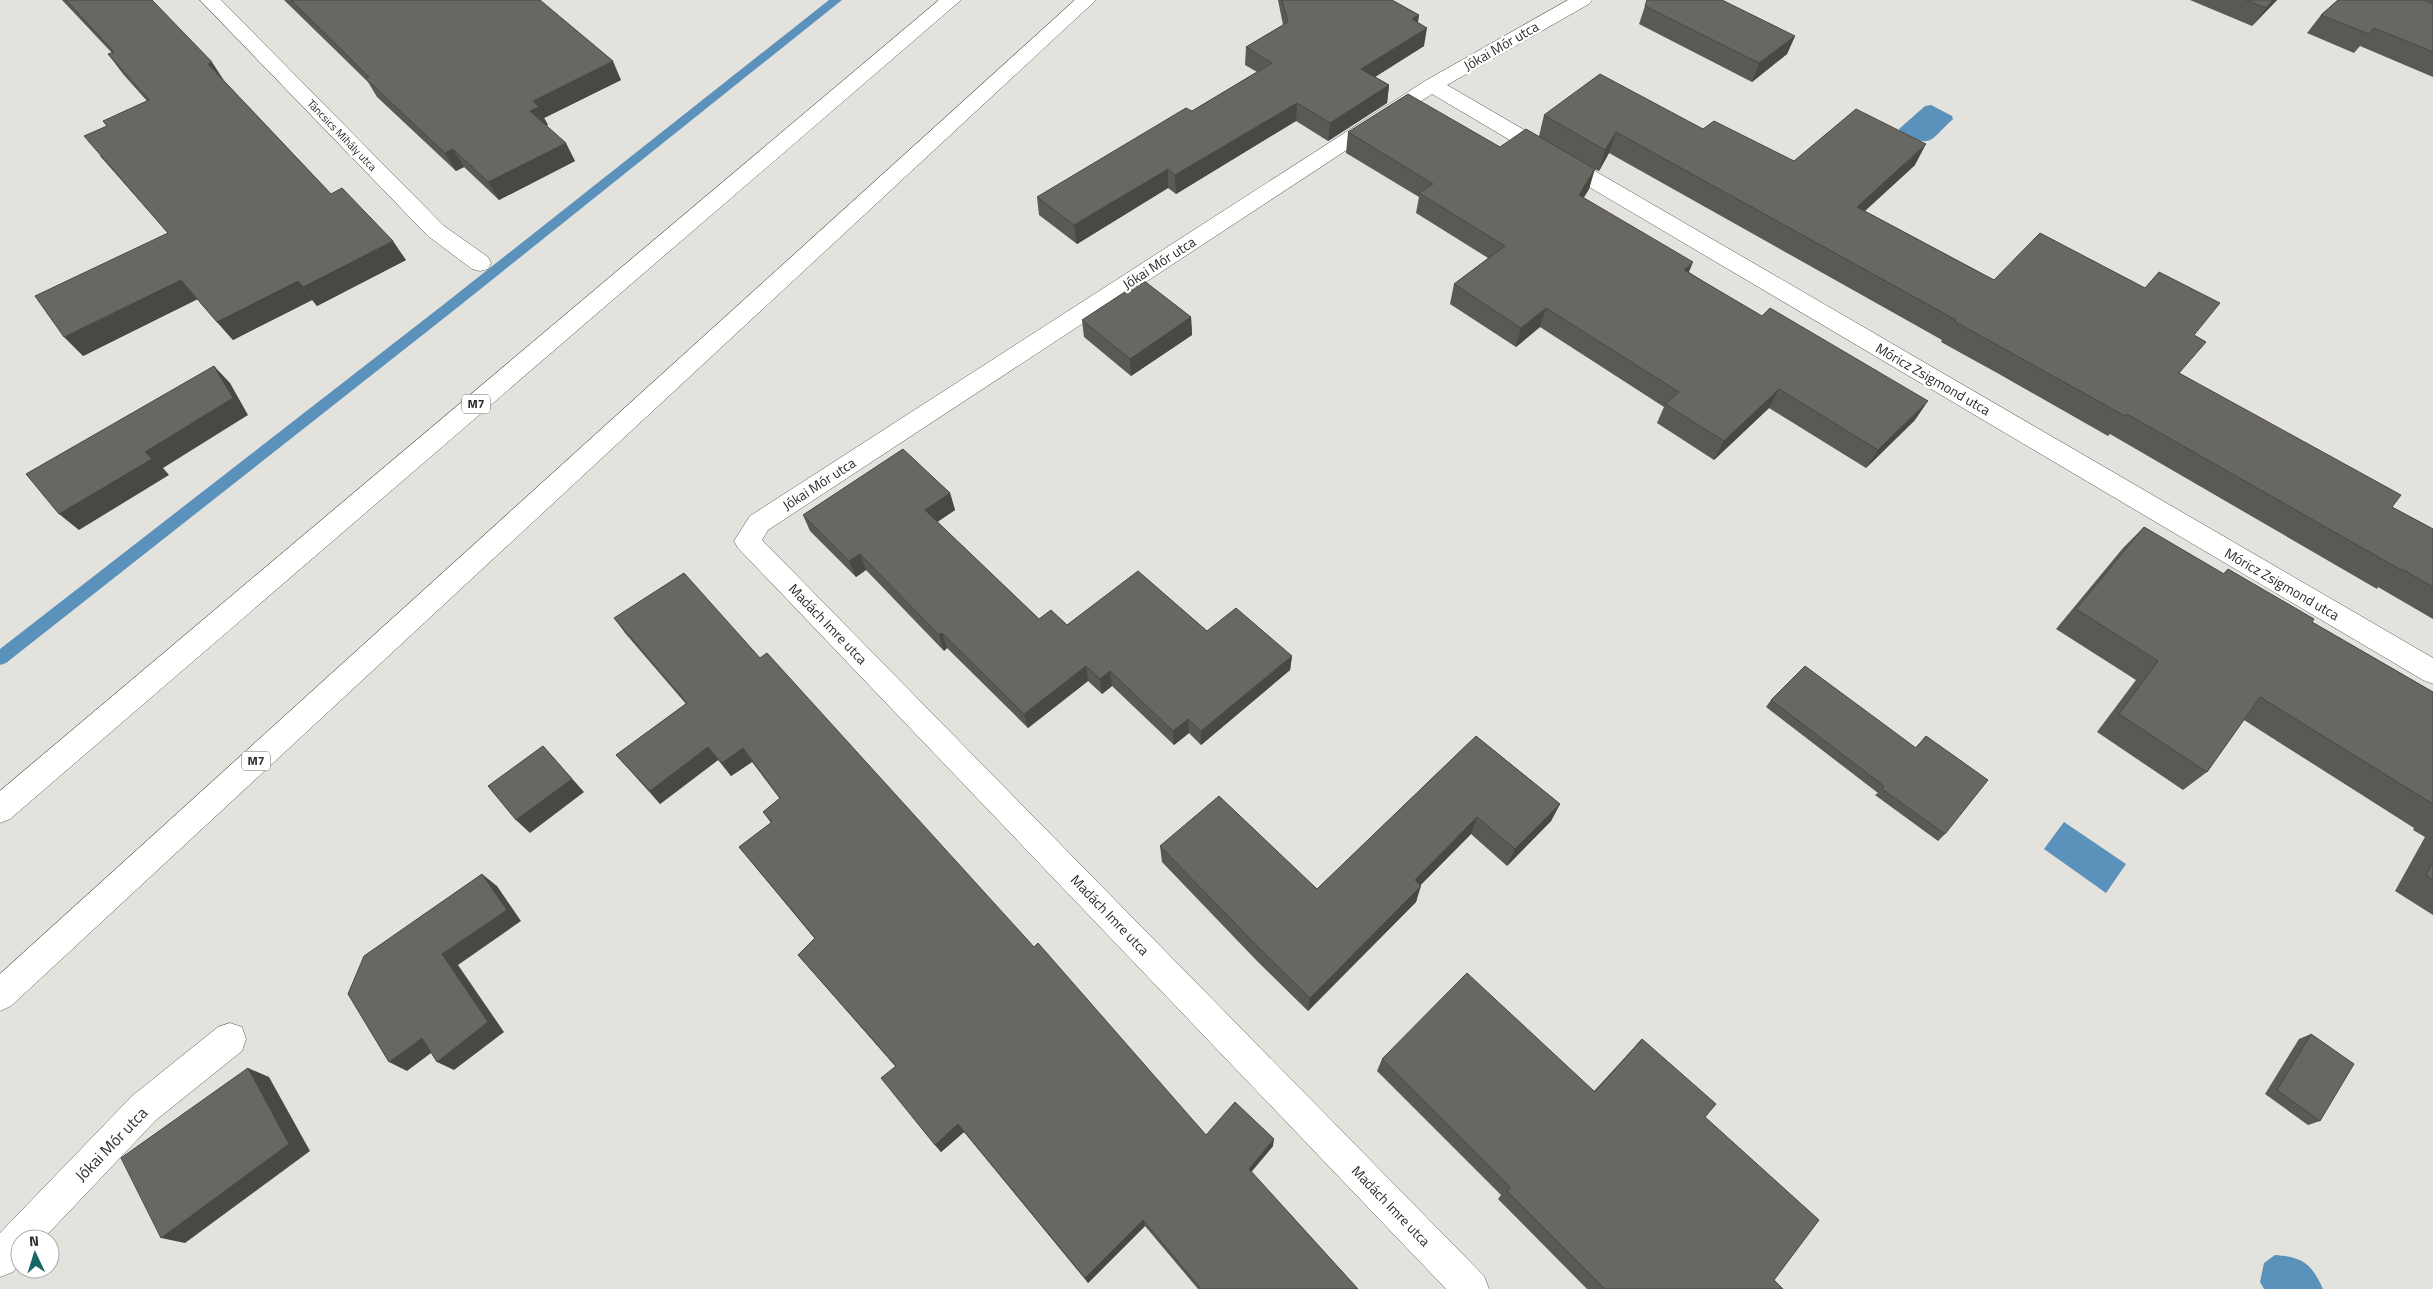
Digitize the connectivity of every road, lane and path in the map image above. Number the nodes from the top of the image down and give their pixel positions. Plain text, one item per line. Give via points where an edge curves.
1 (210, 0) edge
2 (951, 0) edge
3 (1086, 0) edge
4 (1582, 0) edge
5 (1432, 85) junction
6 (480, 263) dead end
7 (747, 541) joint
8 (2433, 672) edge
9 (0, 809) edge
10 (0, 995) edge
11 (230, 1039) dead end
12 (0, 1259) edge
13 (1471, 1289) edge

1 - 6 main road, Táncsics Mihály utca via 436,231
2 - 9 main road, M7
3 - 10 main road, M7
4 - 5 main road, Jókai Mór utca
5 - 7 main road, Jókai Mór utca via 759,523
5 - 8 main road, Móricz Zsigmond utca
7 - 13 main road, Madách Imre utca
11 - 12 main road, Jókai Mór utca via 144,1108

